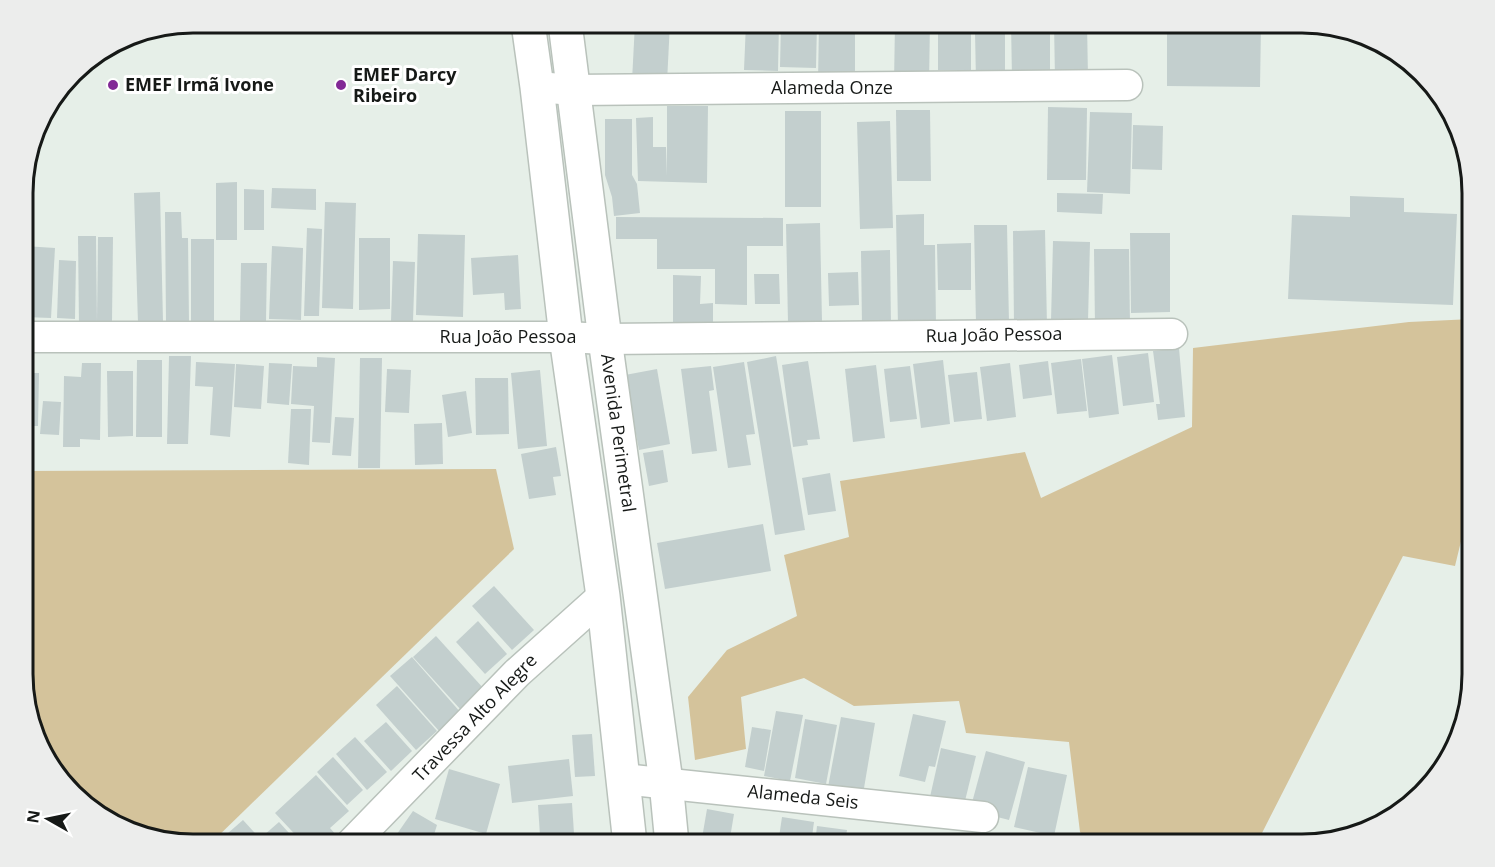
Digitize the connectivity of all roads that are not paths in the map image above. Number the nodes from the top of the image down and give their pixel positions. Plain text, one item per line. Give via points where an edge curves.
1 (530, 33) edge
2 (567, 33) edge
3 (1126, 85) dead end
4 (537, 87) junction
5 (574, 90) junction
6 (1172, 334) dead end
7 (33, 337) edge
8 (566, 337) junction
9 (605, 339) junction
10 (603, 596) junction
11 (652, 678) junction
12 (613, 681) junction
13 (623, 779) junction
14 (666, 782) junction
15 (983, 817) dead end
16 (361, 834) edge
17 (629, 834) edge
18 (671, 834) edge

1 - 4 street, Avenida Perimetral
2 - 5 street, Avenida Perimetral
3 - 5 street, Alameda Onze
4 - 5 street, Alameda Onze
4 - 8 street, Avenida Perimetral
5 - 9 street, Avenida Perimetral
6 - 9 street, Rua João Pessoa
7 - 8 street, Rua João Pessoa
8 - 9 street, Rua João Pessoa
8 - 10 street, Avenida Perimetral
9 - 11 street, Avenida Perimetral
10 - 12 street, Avenida Perimetral
10 - 16 street, Travessa Alto Alegre via 517,673
11 - 12 street
11 - 14 street, Avenida Perimetral
12 - 13 street, Avenida Perimetral
13 - 14 street, Alameda Seis
13 - 17 street, Avenida Perimetral
14 - 15 street, Alameda Seis
14 - 18 street, Avenida Perimetral

